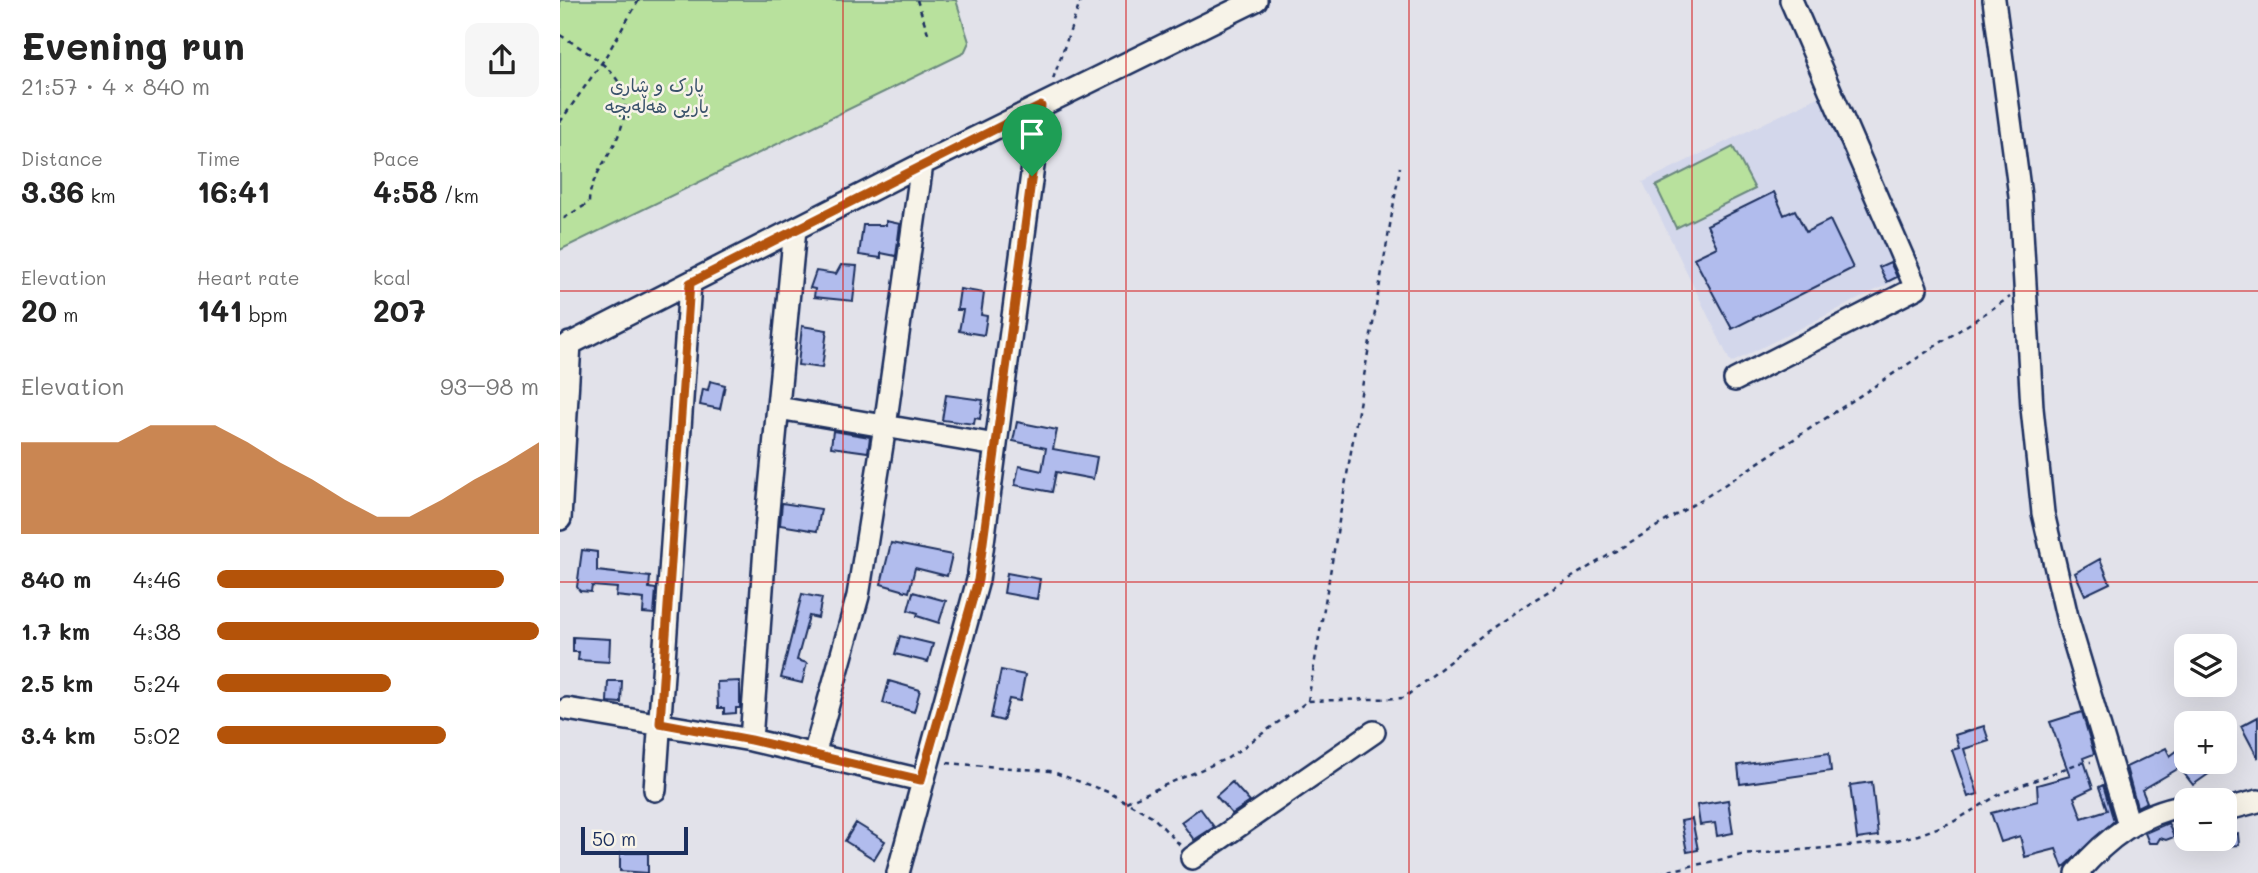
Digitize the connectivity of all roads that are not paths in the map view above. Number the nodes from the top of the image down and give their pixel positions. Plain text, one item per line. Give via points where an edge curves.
1 (1255, 0) edge
2 (1791, 0) edge
3 (1994, 0) edge
4 (1041, 106) junction
5 (922, 164) junction
6 (795, 229) junction
7 (690, 283) junction
8 (565, 346) edge
9 (1735, 380) dead end
10 (778, 408) junction
11 (886, 426) junction
12 (996, 445) junction
13 (560, 519) edge
14 (567, 709) dead end
15 (660, 723) junction
16 (1374, 732) dead end
17 (751, 740) junction
18 (814, 755) junction
19 (924, 771) junction
20 (654, 790) dead end
21 (2258, 801) edge
22 (2237, 807) edge
23 (2174, 808) edge
24 (2129, 825) junction
25 (1192, 858) road end
26 (898, 873) edge
27 (2077, 873) edge

1 - 4 street
2 - 9 street via 1916,288
3 - 24 street via 2020,196 2043,513 2068,621
4 - 5 street
4 - 12 street
5 - 6 street
5 - 11 street
6 - 7 street
6 - 10 street
7 - 8 street
7 - 15 street
8 - 13 street
10 - 11 street
10 - 17 street
11 - 12 street
11 - 18 street via 858,596
12 - 19 street via 978,580
14 - 15 street
15 - 17 street
15 - 20 street
16 - 25 street
17 - 18 street
18 - 19 street
19 - 26 street
21 - 22 street
23 - 24 street
24 - 27 street via 2097,849

